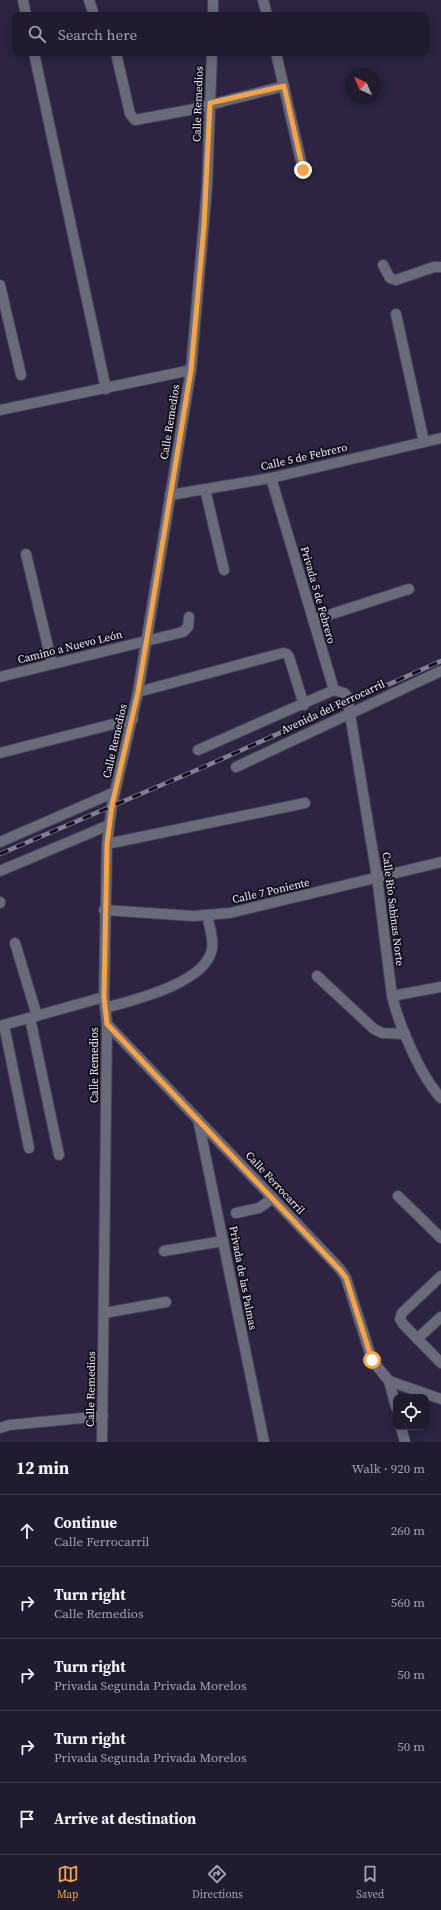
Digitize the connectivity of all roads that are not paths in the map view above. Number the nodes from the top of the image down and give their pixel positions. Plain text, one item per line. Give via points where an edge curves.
1 (23, 0) edge
2 (89, 0) edge
3 (213, 0) edge
4 (263, 0) edge
5 (25, 12) edge
6 (93, 12) edge
7 (212, 12) edge
8 (266, 12) edge
9 (35, 56) edge
10 (117, 56) edge
11 (212, 56) edge
12 (277, 56) edge
13 (284, 86) junction
14 (210, 103) junction
15 (303, 170) dead end
16 (383, 265) dead end
17 (440, 267) edge
18 (0, 284) edge
19 (396, 314) dead end
20 (191, 370) junction
21 (21, 375) dead end
22 (106, 389) junction
23 (0, 410) edge
24 (441, 438) edge
25 (424, 442) junction
26 (271, 478) junction
27 (205, 489) junction
28 (170, 495) junction
29 (26, 554) dead end
30 (224, 570) dead end
31 (409, 589) dead end
32 (189, 617) dead end
33 (313, 620) junction
34 (146, 641) junction
35 (52, 664) junction
36 (441, 671) edge
37 (0, 677) edge
38 (334, 690) junction
39 (138, 692) junction
40 (304, 705) junction
41 (350, 712) junction
42 (133, 720) junction
43 (198, 750) dead end
44 (0, 753) edge
45 (236, 767) dead end
46 (115, 792) junction
47 (305, 803) dead end
48 (109, 825) junction
49 (0, 842) edge
50 (107, 844) junction
51 (441, 862) edge
52 (0, 871) edge
53 (377, 878) junction
54 (104, 910) junction
55 (207, 915) junction
56 (15, 944) dead end
57 (317, 976) dead end
58 (441, 988) edge
59 (392, 996) junction
60 (104, 1002) junction
61 (34, 1017) junction
62 (107, 1024) junction
63 (2, 1025) edge
64 (405, 1034) junction
65 (441, 1098) edge
66 (198, 1119) junction
67 (29, 1148) dead end
68 (59, 1155) dead end
69 (398, 1196) dead end
70 (273, 1198) junction
71 (236, 1213) dead end
72 (441, 1238) edge
73 (223, 1241) junction
74 (164, 1250) dead end
75 (441, 1276) edge
76 (166, 1302) dead end
77 (104, 1313) junction
78 (441, 1316) edge
79 (418, 1340) junction
80 (441, 1363) edge
81 (389, 1381) junction
82 (393, 1396) edge
83 (441, 1399) edge
84 (102, 1416) junction
85 (0, 1428) edge
86 (402, 1430) edge
87 (102, 1442) edge
88 (264, 1442) edge
89 (405, 1442) edge

1 - 5 street
2 - 6 street
3 - 7 street
4 - 8 street
9 - 22 street
10 - 14 street via 130,114 135,120 189,110
11 - 14 street, Calle Remedios
12 - 13 street
13 - 14 street
13 - 15 street
14 - 20 street, Calle Remedios via 205,219
16 - 17 street via 390,278 396,280
18 - 21 street
19 - 25 street
20 - 22 street, Calle Remedios
20 - 28 street, Calle Remedios
22 - 23 street, Calle Remedios
24 - 25 street, Calle 5 de Febrero
25 - 26 street, Calle 5 de Febrero
26 - 27 street, Calle 5 de Febrero
26 - 33 street, Privada 5 de Febrero
27 - 28 street, Calle 5 de Febrero
27 - 30 street
28 - 34 street, Calle Remedios
29 - 35 street
31 - 33 street
32 - 34 street, Camino a Nuevo León via 188,627 183,632
33 - 38 street, Privada 5 de Febrero
34 - 35 street, Camino a Nuevo León
34 - 39 street, Calle Remedios
35 - 37 street, Camino a Nuevo León
36 - 41 street, Avenida del Ferrocarril
38 - 40 street
38 - 41 street via 341,691 347,696
39 - 40 street, Calle Remedios via 283,653 290,657
39 - 42 street, Calle Remedios
40 - 43 street
41 - 45 street, Avenida del Ferrocarril
41 - 53 street, Calle Río Sabinas Norte
42 - 44 street
42 - 46 street, Calle Remedios
46 - 48 street, Calle Remedios
46 - 49 street
47 - 50 street
48 - 50 street, Calle Remedios
48 - 52 street
50 - 54 street, Calle Remedios
51 - 53 street, Calle 7 Poniente
53 - 55 street, Calle 7 Poniente via 230,913
53 - 59 street, Calle Río Sabinas Norte
54 - 55 street, Calle 7 Poniente
54 - 60 street, Calle Remedios
55 - 60 street via 212,950 208,960 194,974 175,985
56 - 61 street
57 - 64 street via 374,1029 382,1033
58 - 59 street
59 - 64 street, Calle Río Sabinas Norte
60 - 61 street
60 - 62 street, Calle Remedios
61 - 63 street
61 - 68 street
62 - 66 street, Calle Ferrocarril
62 - 77 street, Calle Remedios
63 - 67 street
64 - 65 street, Calle Río Sabinas Norte via 428,1081
66 - 70 street, Calle Ferrocarril
66 - 73 street, Privada de las Palmas
69 - 72 street
70 - 71 street via 259,1208
70 - 81 street, Calle Ferrocarril via 346,1278 372,1360
73 - 74 street
73 - 88 street, Privada de las Palmas
75 - 79 street via 402,1313 400,1319
76 - 77 street
77 - 84 street, Calle Remedios
78 - 79 street
79 - 80 street
81 - 82 street
81 - 83 street
84 - 85 street
84 - 87 street, Calle Remedios
86 - 89 street

